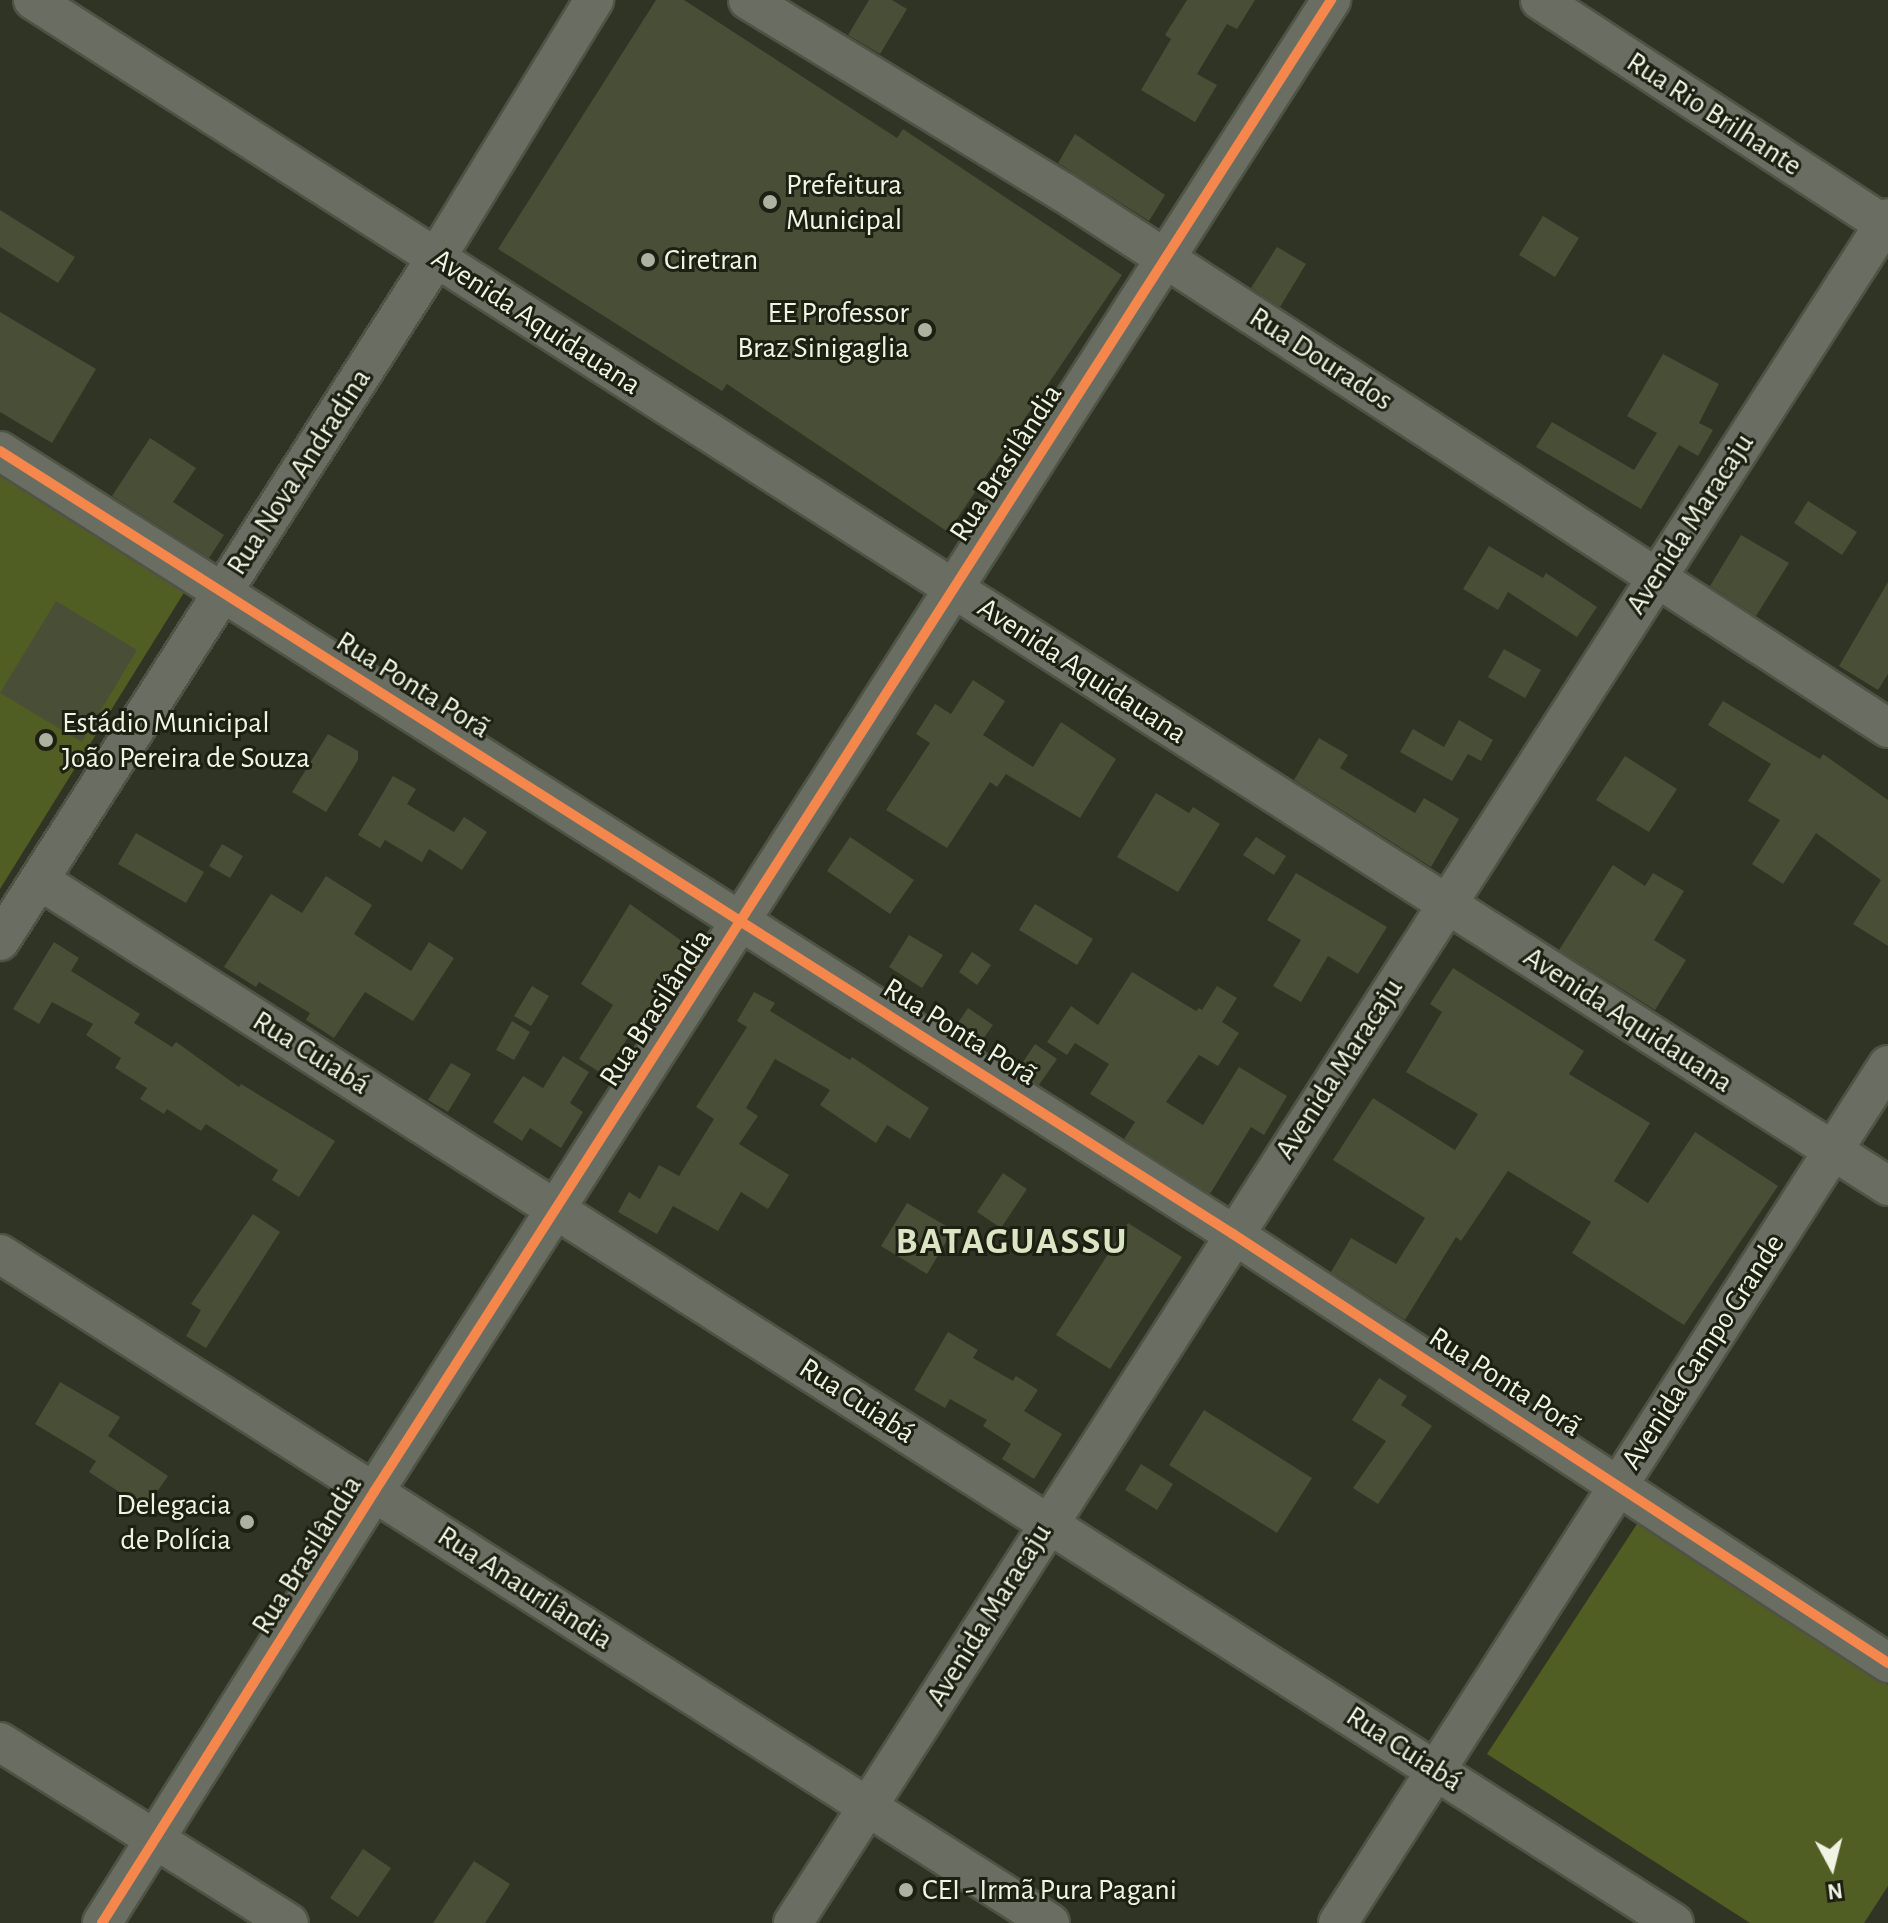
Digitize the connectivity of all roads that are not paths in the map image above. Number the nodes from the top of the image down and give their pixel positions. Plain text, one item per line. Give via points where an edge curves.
1 (33, 0) edge
2 (594, 0) edge
3 (748, 0) edge
4 (1331, 0) edge
5 (1540, 0) edge
6 (1887, 223) edge
7 (436, 258) junction
8 (1165, 258) junction
9 (0, 451) edge
10 (1657, 575) junction
11 (953, 589) junction
12 (222, 592) junction
13 (1888, 728) edge
14 (39, 880) junction
15 (1446, 904) junction
16 (740, 921) junction
17 (0, 941) edge
18 (1888, 1065) edge
19 (1833, 1151) junction
20 (1888, 1186) edge
21 (556, 1209) junction
22 (1233, 1234) junction
23 (0, 1254) edge
24 (1619, 1485) junction
25 (374, 1492) junction
26 (1048, 1523) junction
27 (1888, 1663) edge
28 (0, 1742) edge
29 (1436, 1770) junction
30 (867, 1807) junction
31 (157, 1840) junction
32 (102, 1923) edge
33 (289, 1923) edge
34 (793, 1923) edge
35 (1050, 1923) edge
36 (1338, 1923) edge
37 (1674, 1923) edge

1 - 7 street, Avenida Aquidauana
2 - 7 street, Rua Nova Andradina
3 - 8 street, Rua Dourados
4 - 8 street, Rua Brasilândia
5 - 6 street, Rua Rio Brilhante
6 - 10 street, Avenida Maracaju
7 - 11 street, Avenida Aquidauana
7 - 12 street, Rua Nova Andradina
8 - 10 street, Rua Dourados
8 - 11 street, Rua Brasilândia
9 - 12 street, Rua Ponta Porã
10 - 13 street, Rua Dourados
10 - 15 street, Avenida Maracaju
11 - 15 street, Avenida Aquidauana
11 - 16 street, Rua Brasilândia
12 - 14 street, Rua Nova Andradina
12 - 16 street, Rua Ponta Porã
14 - 17 street, Rua Nova Andradina
14 - 21 street, Rua Cuiabá
15 - 19 street, Avenida Aquidauana
15 - 22 street, Avenida Maracaju
16 - 21 street, Rua Brasilândia
16 - 22 street, Rua Ponta Porã
18 - 19 street, Avenida Campo Grande
19 - 20 street, Avenida Aquidauana
19 - 24 street, Avenida Campo Grande
21 - 25 street, Rua Brasilândia
21 - 26 street, Rua Cuiabá
22 - 24 street, Rua Ponta Porã
22 - 26 street, Avenida Maracaju
23 - 25 street, Rua Anaurilândia
24 - 27 street, Rua Ponta Porã
24 - 29 street, Avenida Campo Grande
25 - 30 street, Rua Anaurilândia
25 - 31 street, Rua Brasilândia
26 - 29 street, Rua Cuiabá
26 - 30 street, Avenida Maracaju
28 - 31 street
29 - 36 street, Avenida Campo Grande
29 - 37 street, Rua Cuiabá
30 - 34 street, Avenida Maracaju
30 - 35 street, Rua Anaurilândia
31 - 32 street, Rua Brasilândia
31 - 33 street

